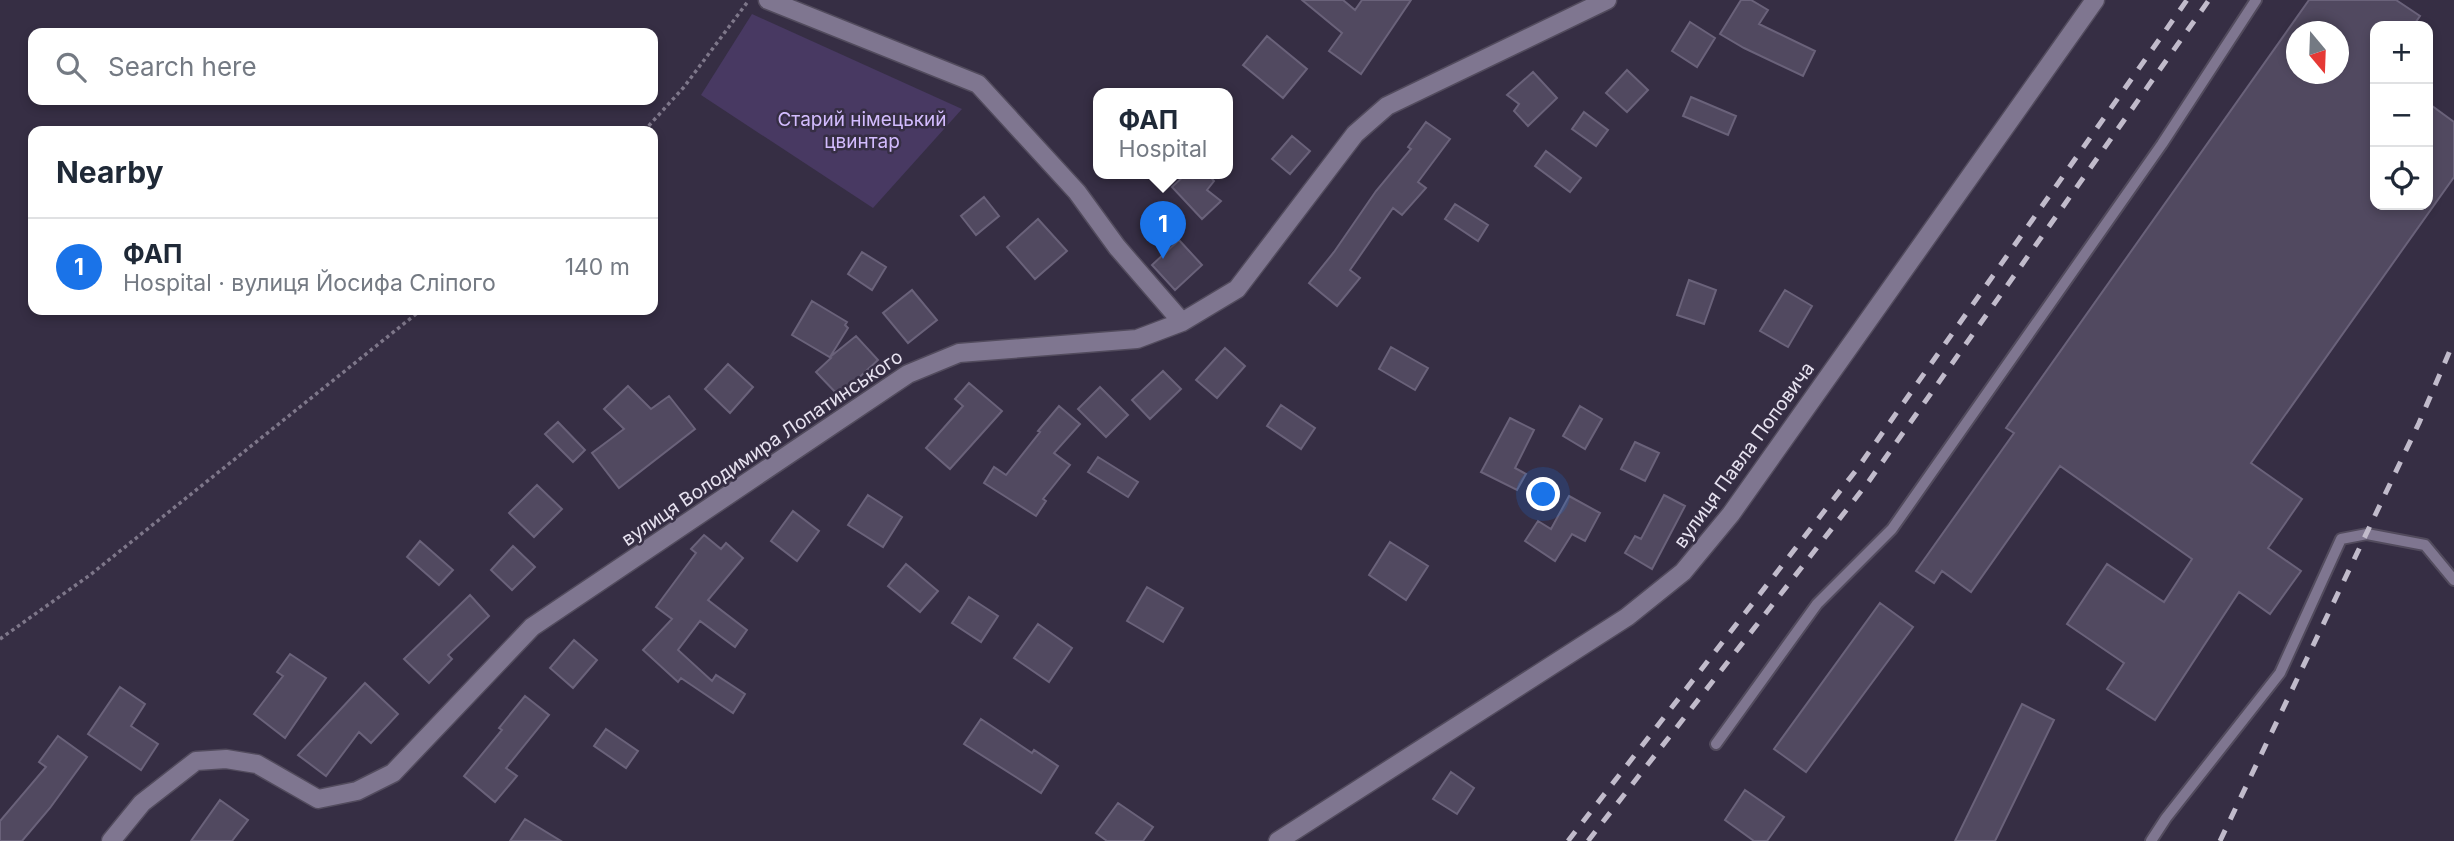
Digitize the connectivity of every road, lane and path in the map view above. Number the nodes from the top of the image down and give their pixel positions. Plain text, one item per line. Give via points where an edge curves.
1 (749, 0) edge
2 (768, 0) edge
3 (1607, 0) edge
4 (2095, 0) edge
5 (2256, 0) edge
6 (648, 126) edge
7 (415, 315) edge
8 (1182, 322) junction
9 (2454, 580) edge
10 (0, 639) edge
11 (1716, 744) dead end
12 (111, 841) edge
13 (1278, 841) edge
14 (2151, 841) edge

1 - 6 path via 684,87
2 - 8 street via 978,84 1077,192 1116,247
3 - 8 street, вулиця Володимира Лопатинського via 1387,106 1355,134 1237,289
4 - 13 street, вулиця Павла Поповича via 1731,514 1683,572 1627,617
5 - 11 lane via 2162,144 1892,529 1818,604
7 - 10 path via 90,575
8 - 12 street, вулиця Володимира Лопатинського via 1137,339 959,353 908,374 532,627 393,773 358,791 318,799 257,764 196,761 142,803
9 - 14 lane via 2425,545 2367,534 2341,539 2280,673

